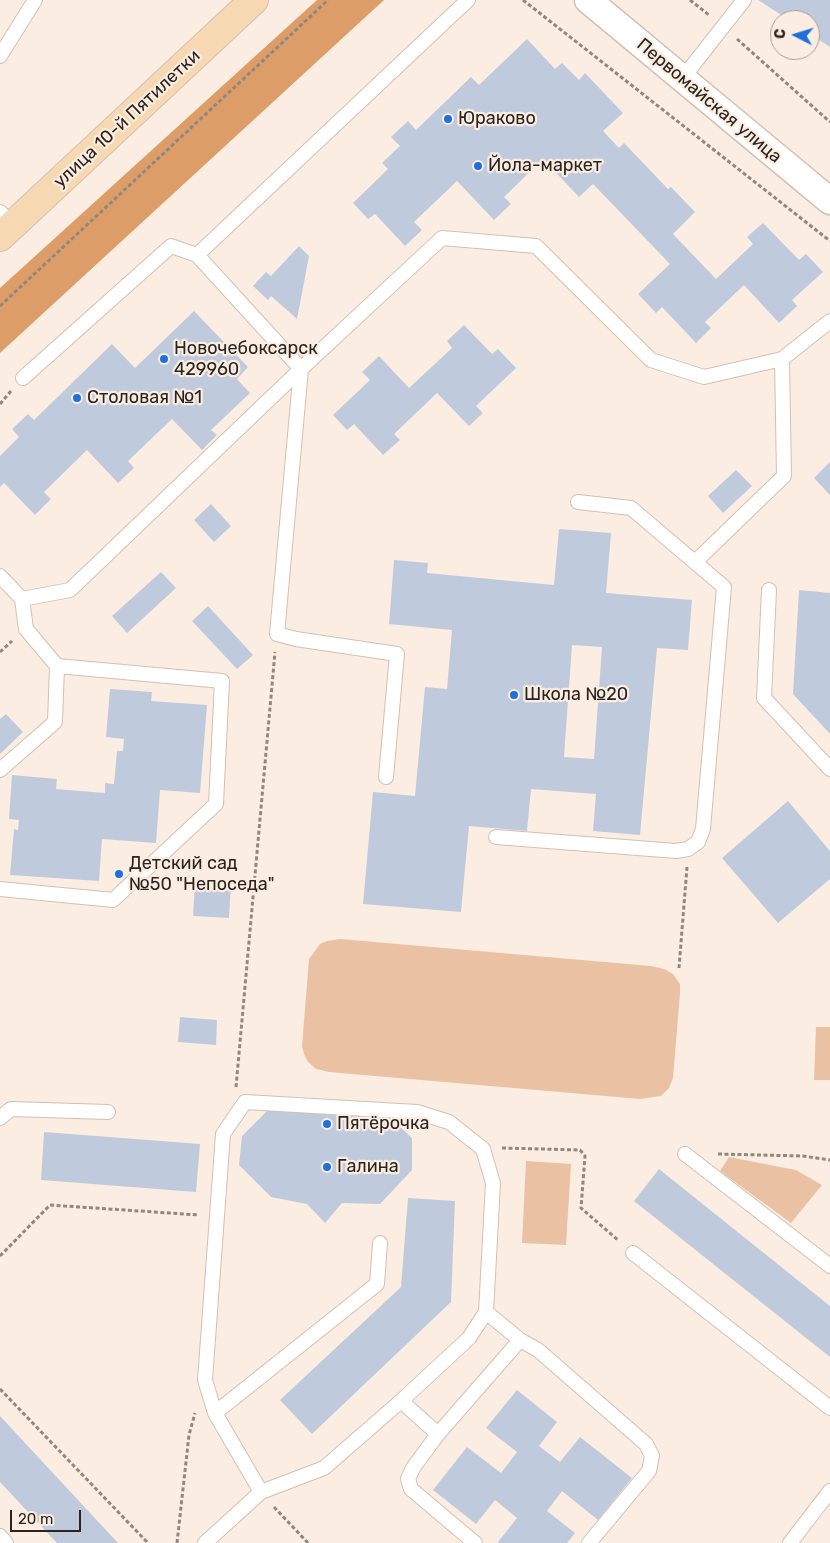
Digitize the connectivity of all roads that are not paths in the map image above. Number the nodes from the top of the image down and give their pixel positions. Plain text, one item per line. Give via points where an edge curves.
1 (35, 0) edge
2 (254, 0) edge
3 (468, 0) edge
4 (588, 0) edge
5 (744, 0) edge
6 (0, 56) edge
7 (682, 79) junction
8 (830, 200) edge
9 (4, 225) edge
10 (197, 255) junction
11 (830, 321) edge
12 (782, 359) junction
13 (302, 369) junction
14 (23, 378) dead end
15 (578, 502) dead end
16 (695, 562) junction
17 (0, 576) edge
18 (769, 590) dead end
19 (22, 599) junction
20 (57, 666) junction
21 (830, 769) edge
22 (0, 770) edge
23 (386, 777) dead end
24 (496, 837) dead end
25 (0, 890) edge
26 (108, 1112) dead end
27 (0, 1118) edge
28 (685, 1154) road end
29 (380, 1243) dead end
30 (633, 1253) road end
31 (830, 1266) edge
32 (486, 1312) junction
33 (520, 1340) junction
34 (401, 1401) junction
35 (830, 1408) edge
36 (215, 1414) junction
37 (438, 1434) junction
38 (830, 1491) edge
39 (261, 1492) junction
40 (0, 1536) edge
41 (6, 1543) edge
42 (205, 1543) edge
43 (475, 1543) edge
44 (589, 1543) edge
45 (790, 1543) edge

1 - 6 lane
2 - 9 main road, улица 10-й Пятилетки
3 - 10 lane
4 - 7 street, Первомайская улица
5 - 7 lane
7 - 8 street, Первомайская улица
10 - 13 lane
10 - 14 lane via 171,246
11 - 12 lane
12 - 13 lane via 704,377 651,360 536,246 442,238
12 - 16 lane via 784,476
13 - 19 lane via 70,590
13 - 23 lane via 277,634 397,654
15 - 16 lane via 631,508
16 - 24 lane via 724,587 703,829 698,842 688,849 676,851
17 - 19 lane
18 - 21 lane via 764,698
19 - 20 lane via 26,629
20 - 22 lane via 55,722
20 - 25 lane via 222,681 216,804 114,900
26 - 27 lane via 11,1109
28 - 31 lane
29 - 36 lane via 377,1284
30 - 35 lane
32 - 33 lane
32 - 34 lane via 469,1338
32 - 36 lane via 493,1183 483,1149 449,1122 417,1112 244,1102 223,1134 205,1380
33 - 37 lane
33 - 44 lane via 538,1350 646,1444 652,1456 649,1471
34 - 37 lane
34 - 39 lane via 324,1468
36 - 39 lane
37 - 43 lane via 413,1468 408,1479 411,1489
38 - 45 lane
39 - 42 lane
40 - 41 lane

